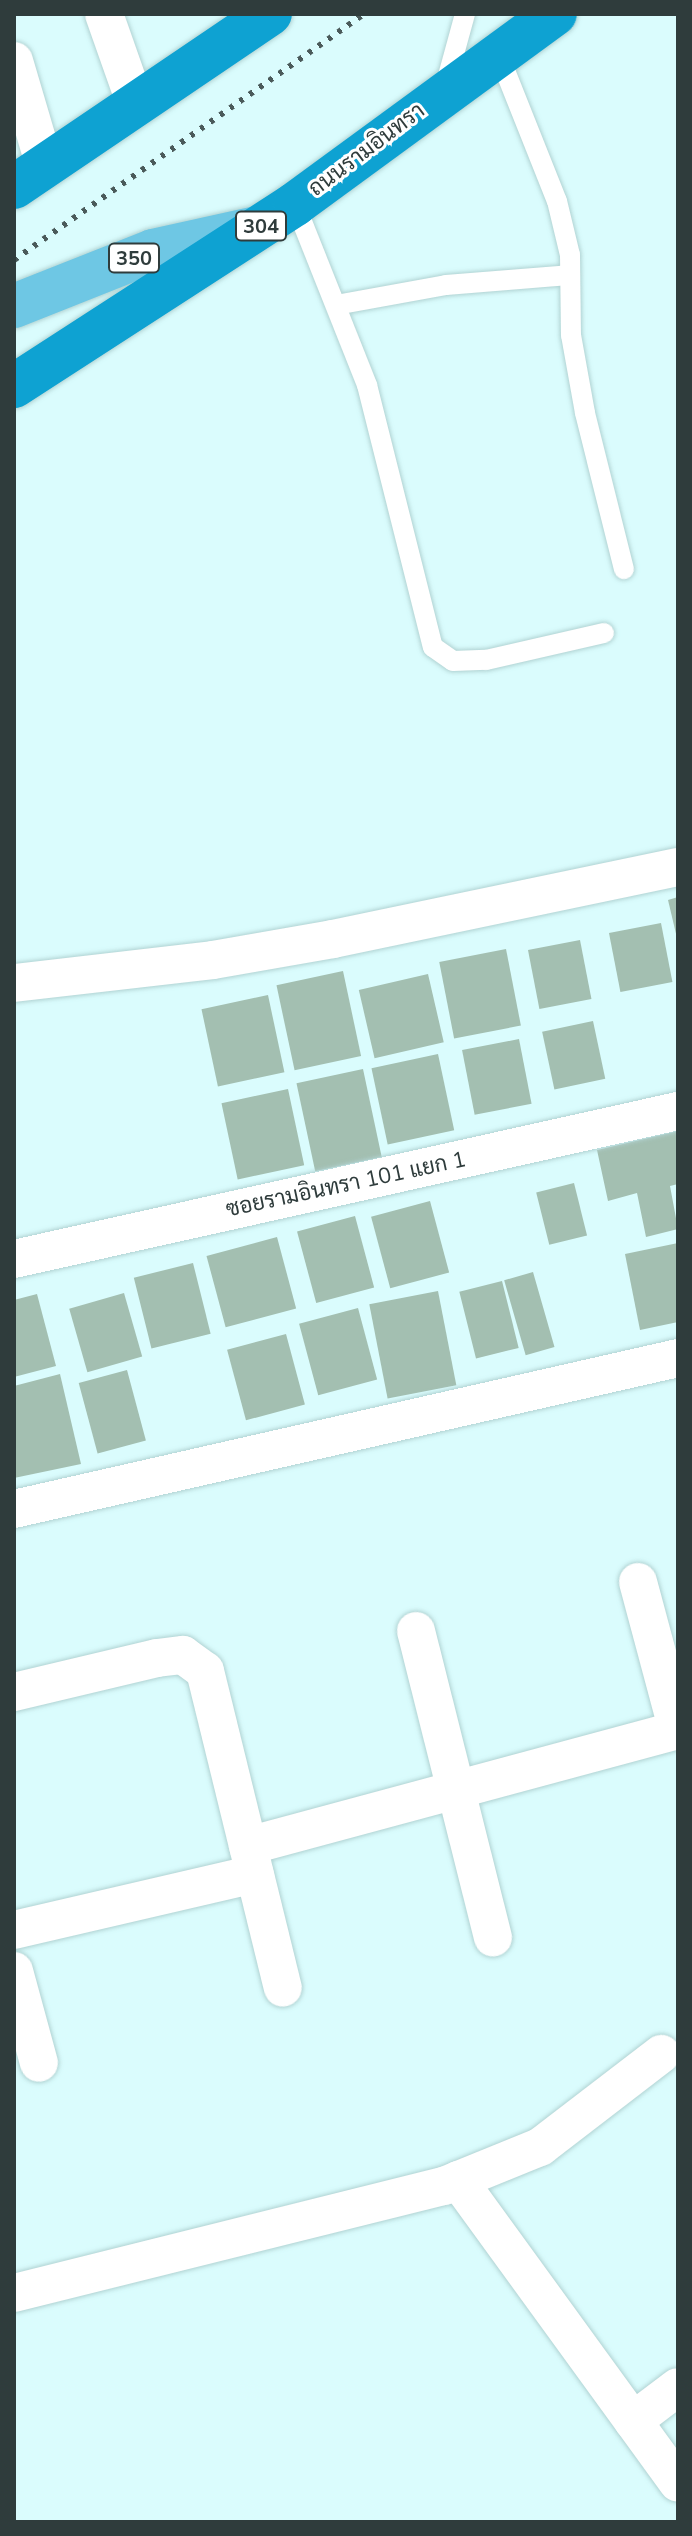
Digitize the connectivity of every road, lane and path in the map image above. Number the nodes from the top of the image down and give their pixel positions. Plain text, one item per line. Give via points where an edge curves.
1 (104, 14) edge
2 (270, 14) edge
3 (465, 14) edge
4 (555, 14) edge
5 (498, 53) junction
6 (14, 61) edge
7 (443, 93) junction
8 (136, 105) junction
9 (30, 177) edge
10 (277, 215) junction
11 (569, 275) junction
12 (336, 305) junction
13 (14, 306) edge
14 (14, 386) edge
15 (624, 569) dead end
16 (604, 633) dead end
17 (678, 867) edge
18 (14, 983) edge
19 (678, 1111) edge
20 (14, 1259) edge
21 (678, 1358) edge
22 (14, 1509) edge
23 (638, 1582) dead end
24 (416, 1631) dead end
25 (14, 1692) edge
26 (678, 1731) edge
27 (460, 1789) junction
28 (251, 1860) junction
29 (14, 1930) edge
30 (493, 1937) dead end
31 (14, 1971) edge
32 (283, 1988) dead end
33 (661, 2054) dead end
34 (39, 2063) dead end
35 (458, 2180) junction
36 (14, 2293) edge
37 (678, 2387) edge
38 (633, 2421) junction
39 (678, 2483) edge

1 - 8 street
2 - 8 highway
3 - 7 lane
4 - 5 highway, ถนนรามอินทรา / 304
5 - 7 highway, ถนนรามอินทรา / 304
5 - 11 lane via 557,201
6 - 9 street
7 - 10 highway, ถนนรามอินทรา / 304
8 - 9 highway
10 - 12 lane
10 - 13 main road, 350 via 153,251
10 - 14 highway, ถนนรามอินทรา / 304
11 - 12 lane via 446,285
11 - 15 lane via 571,335 585,413
12 - 16 lane via 390,465 433,647 453,661 486,660
17 - 18 street via 213,960
19 - 20 street, ซอยรามอินทรา 101 แยก 1
21 - 22 street
23 - 26 street
24 - 27 street
25 - 28 street via 183,1655 205,1671
26 - 27 street
27 - 28 street
27 - 30 street
28 - 29 street
28 - 32 street
31 - 34 street
33 - 35 street via 540,2147
35 - 36 street
35 - 38 street
37 - 38 street
38 - 39 street

